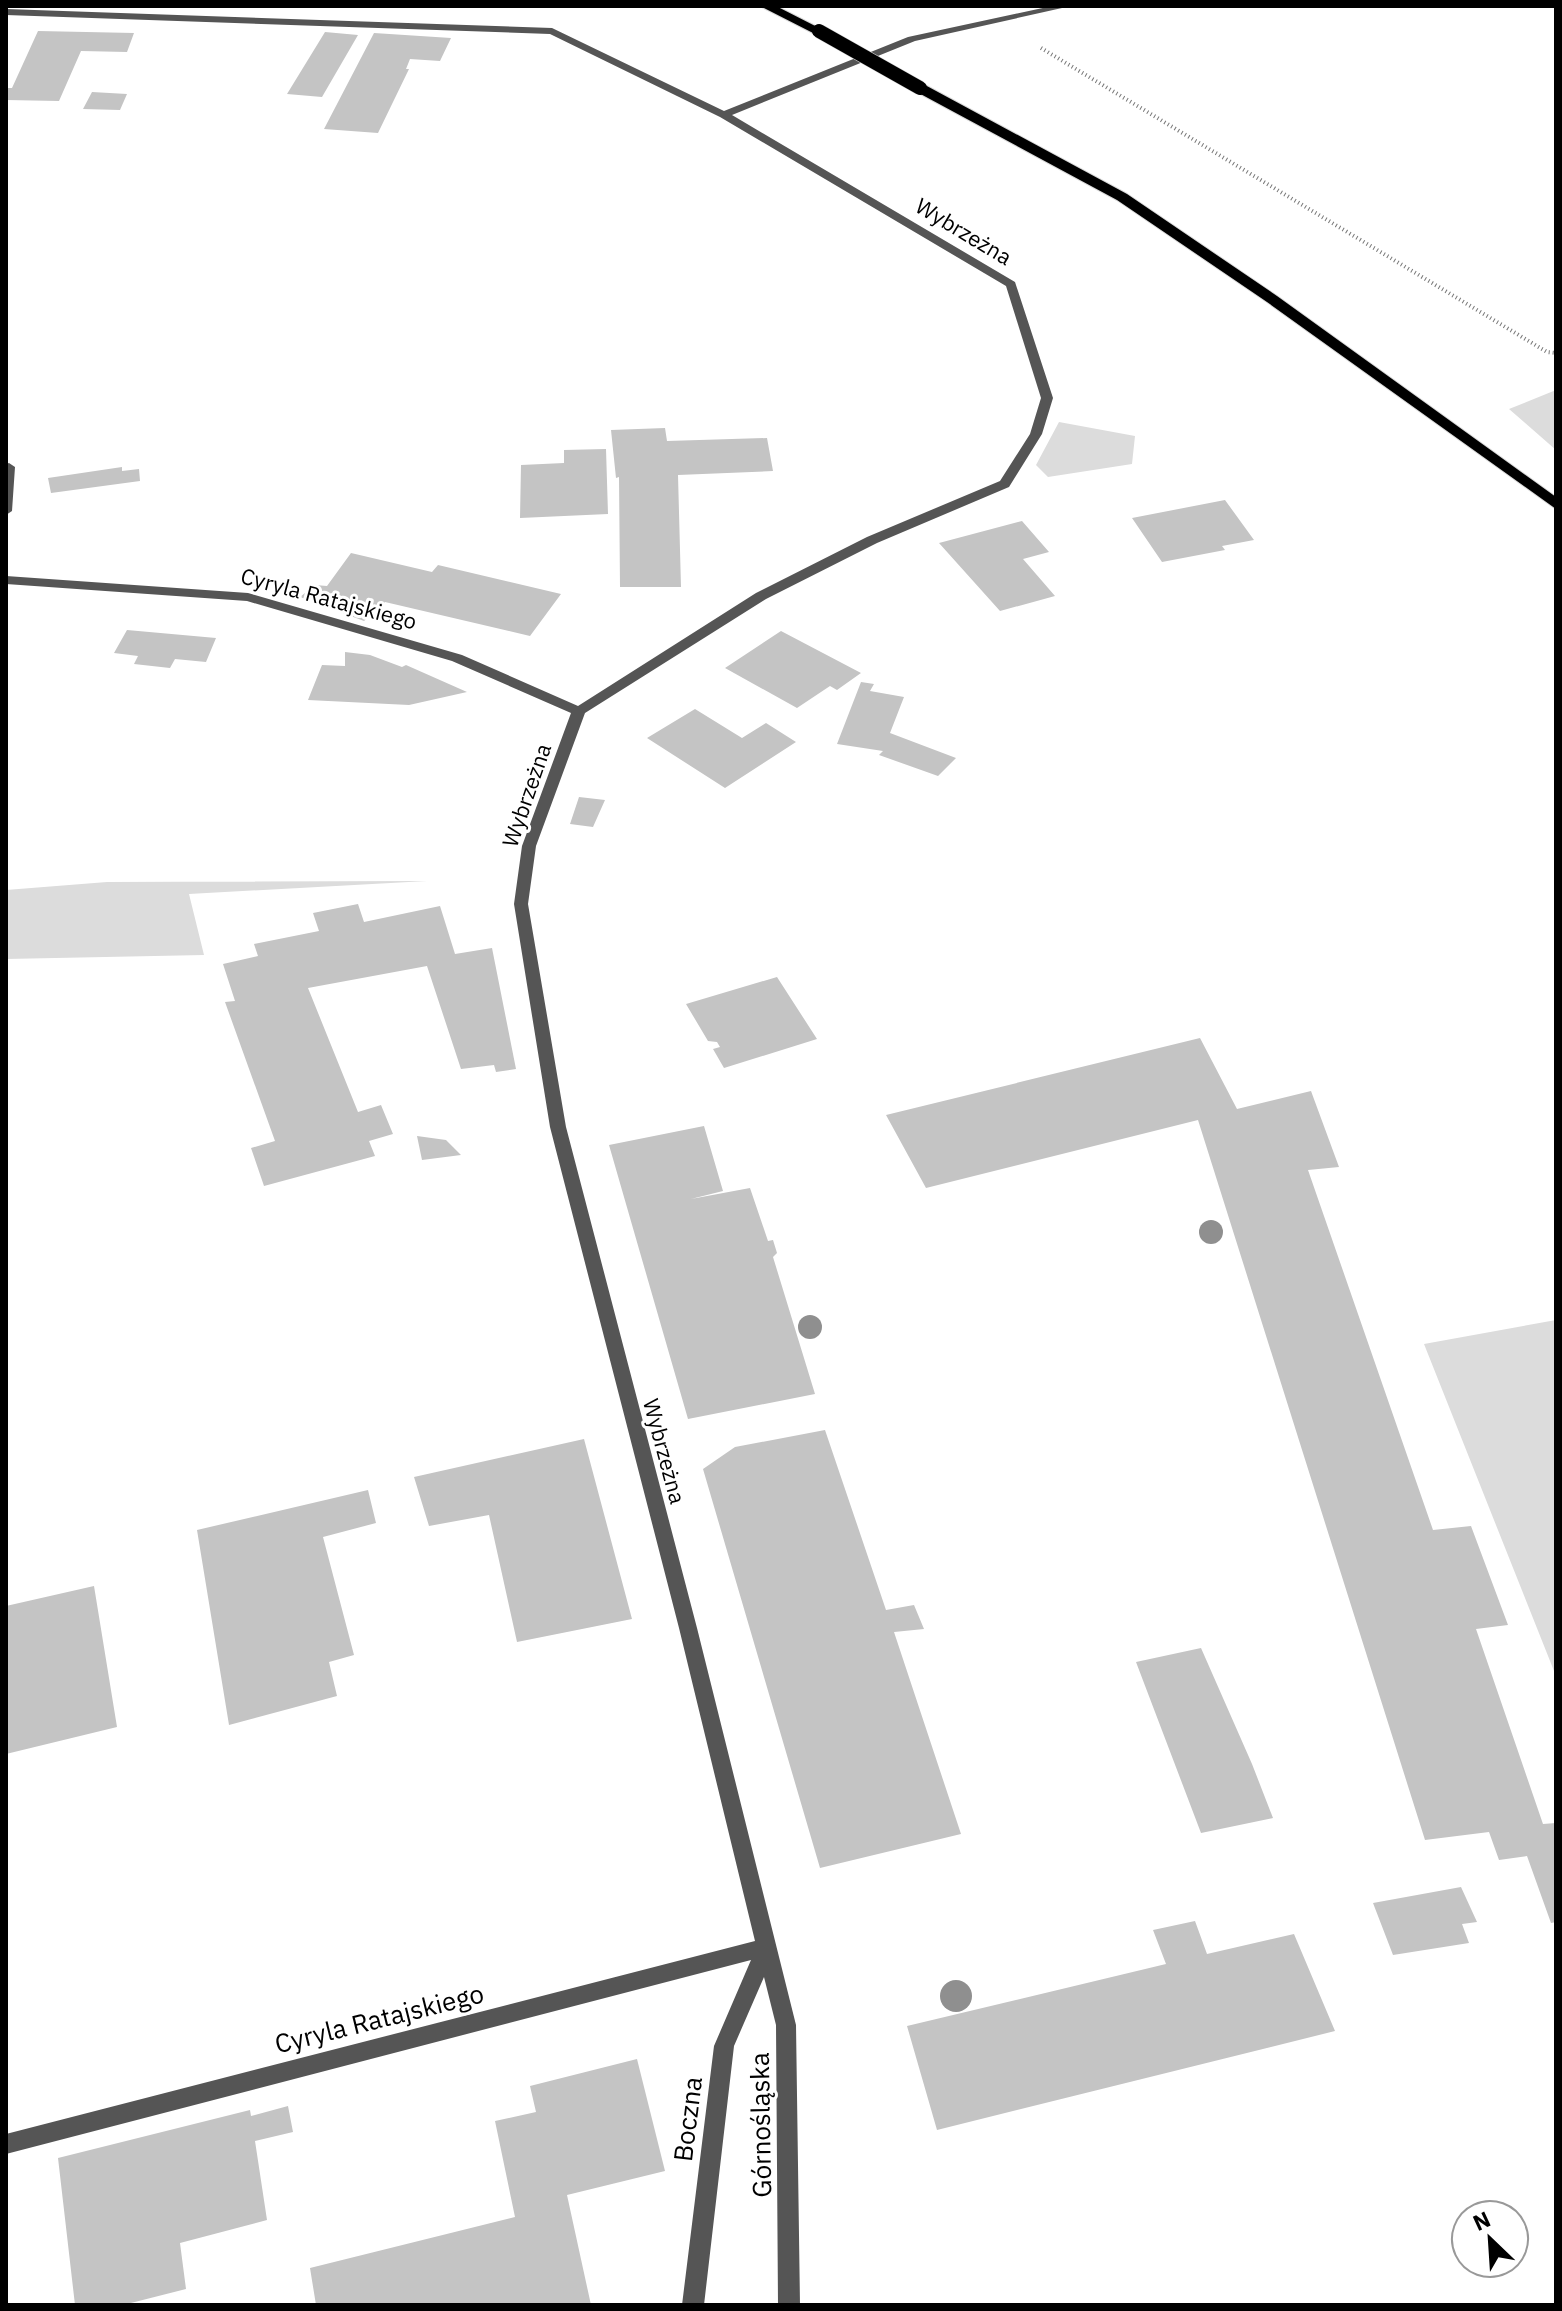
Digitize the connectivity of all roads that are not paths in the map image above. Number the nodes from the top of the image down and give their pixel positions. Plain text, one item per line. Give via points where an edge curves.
1 (766, 6) edge
2 (1066, 6) edge
3 (6, 12) edge
4 (724, 115) junction
5 (9, 467) dead end
6 (1556, 504) edge
7 (6, 511) edge
8 (6, 580) edge
9 (579, 711) junction
10 (767, 1947) junction
11 (6, 2144) edge
12 (693, 2305) edge
13 (789, 2305) edge

1 - 6 main road, bridge via 1122,197
2 - 4 street via 912,39
3 - 4 street, Wybrzeżna via 552,31
4 - 9 street, Wybrzeżna via 1011,284 1047,398 1036,434 1005,484 872,540 761,596
5 - 7 street
8 - 9 street, Cyryla Ratajskiego via 248,597 457,658
9 - 10 street, Wybrzeżna via 529,846 521,904 558,1127
10 - 11 street, Cyryla Ratajskiego
10 - 12 street, Boczna via 724,2046
10 - 13 street, Górnośląska via 786,2025

